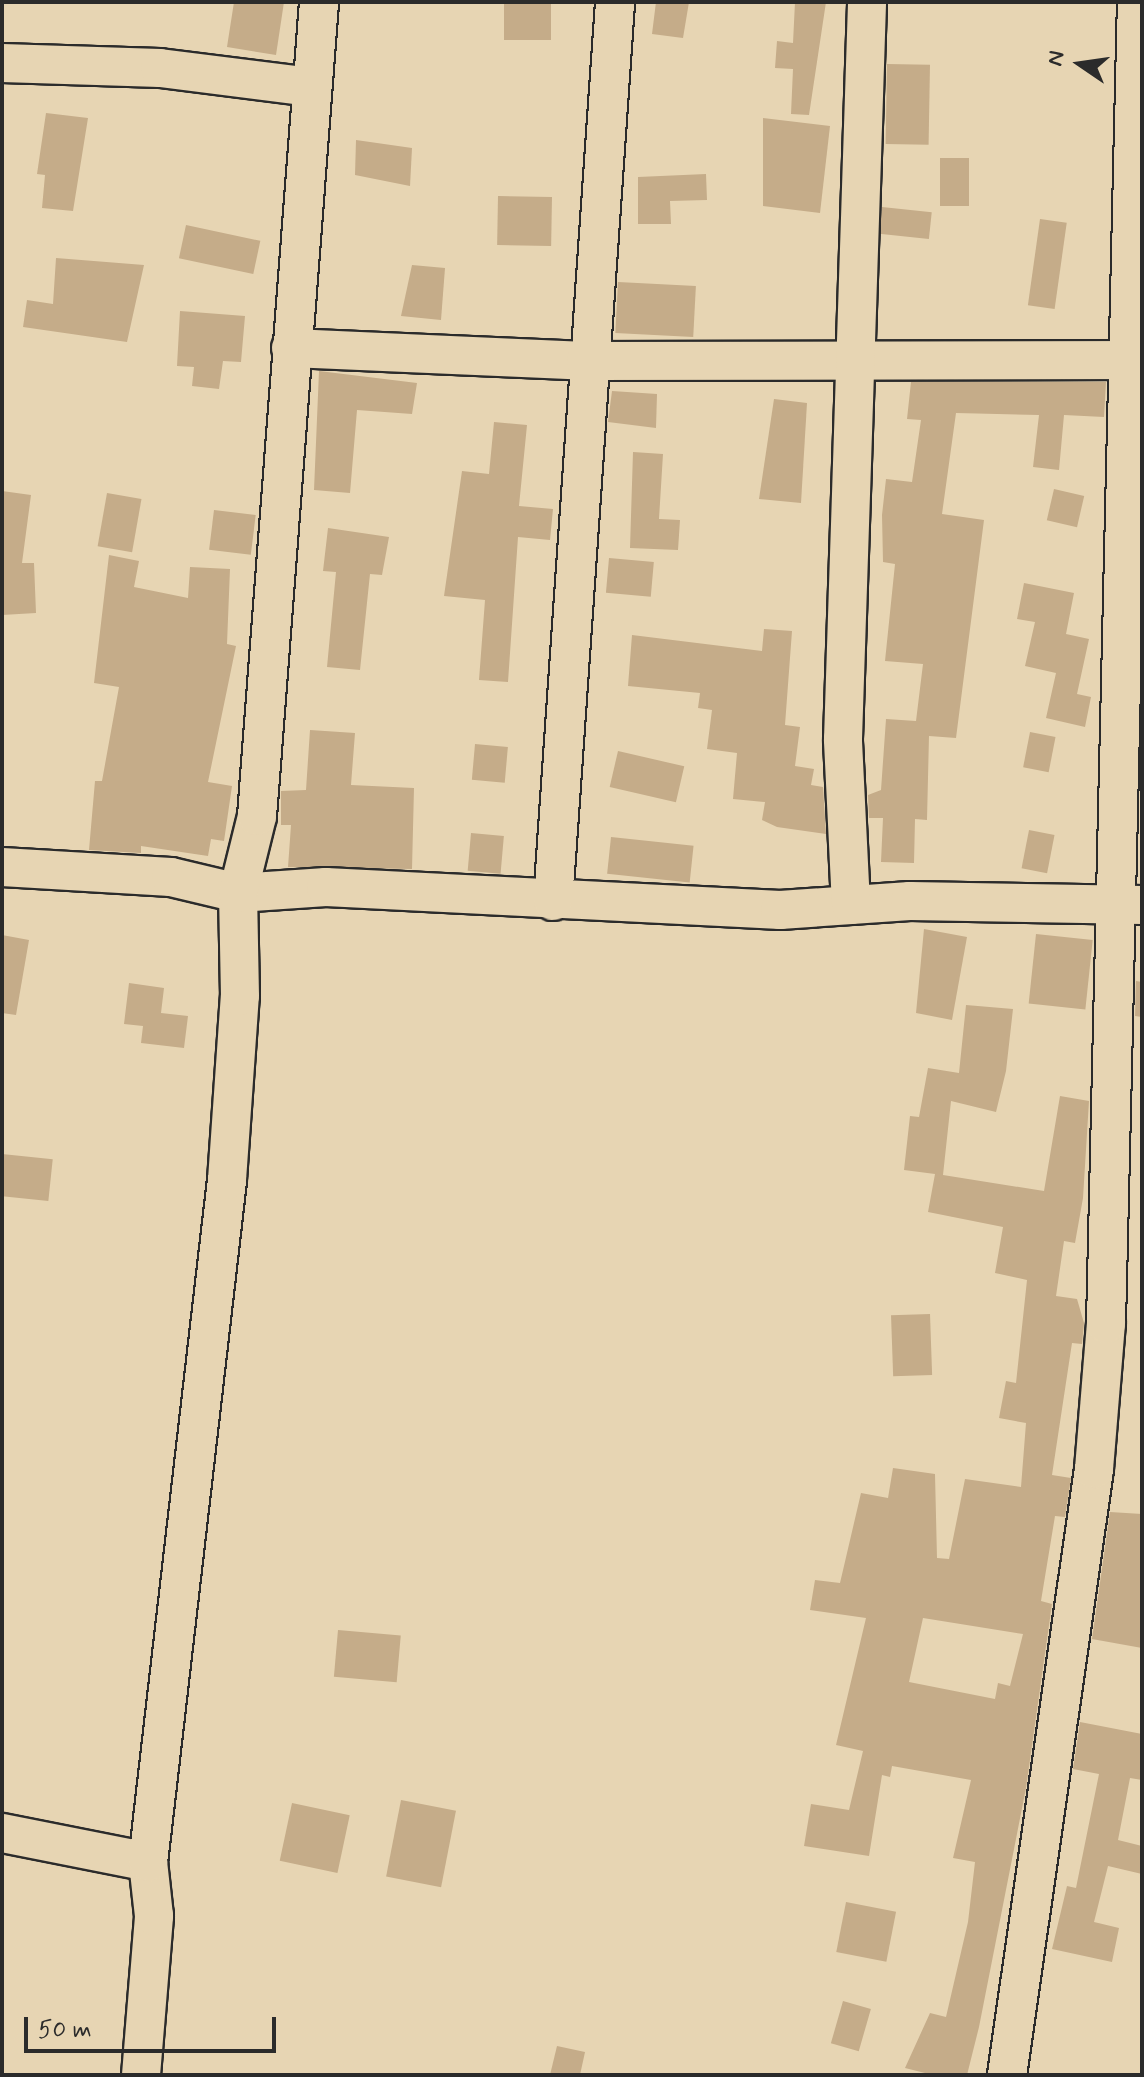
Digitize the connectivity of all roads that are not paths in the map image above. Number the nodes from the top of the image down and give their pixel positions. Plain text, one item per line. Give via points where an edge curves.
1 (319, 2) edge
2 (615, 2) edge
3 (867, 2) edge
4 (1137, 2) edge
5 (2, 63) edge
6 (310, 87) junction
7 (291, 348) junction
8 (851, 360) junction
9 (1134, 360) edge
10 (586, 361) junction
11 (2, 867) edge
12 (238, 893) junction
13 (553, 901) junction
14 (851, 905) junction
15 (1127, 905) edge
16 (2, 1833) edge
17 (148, 1862) junction
18 (141, 2075) edge
19 (1007, 2075) edge

1 - 6 street
2 - 10 street
3 - 8 street
4 - 9 street
5 - 6 street via 160,68
6 - 7 street
7 - 10 street
7 - 12 street via 257,816
8 - 9 street
8 - 10 street
8 - 14 street via 843,739
9 - 15 street
10 - 13 street
11 - 12 street via 171,877
12 - 13 street via 326,887
12 - 17 street via 240,996 227,1180
13 - 14 street via 780,910
14 - 15 street
15 - 19 street via 1094,1469
16 - 17 street
17 - 18 street via 154,1916

